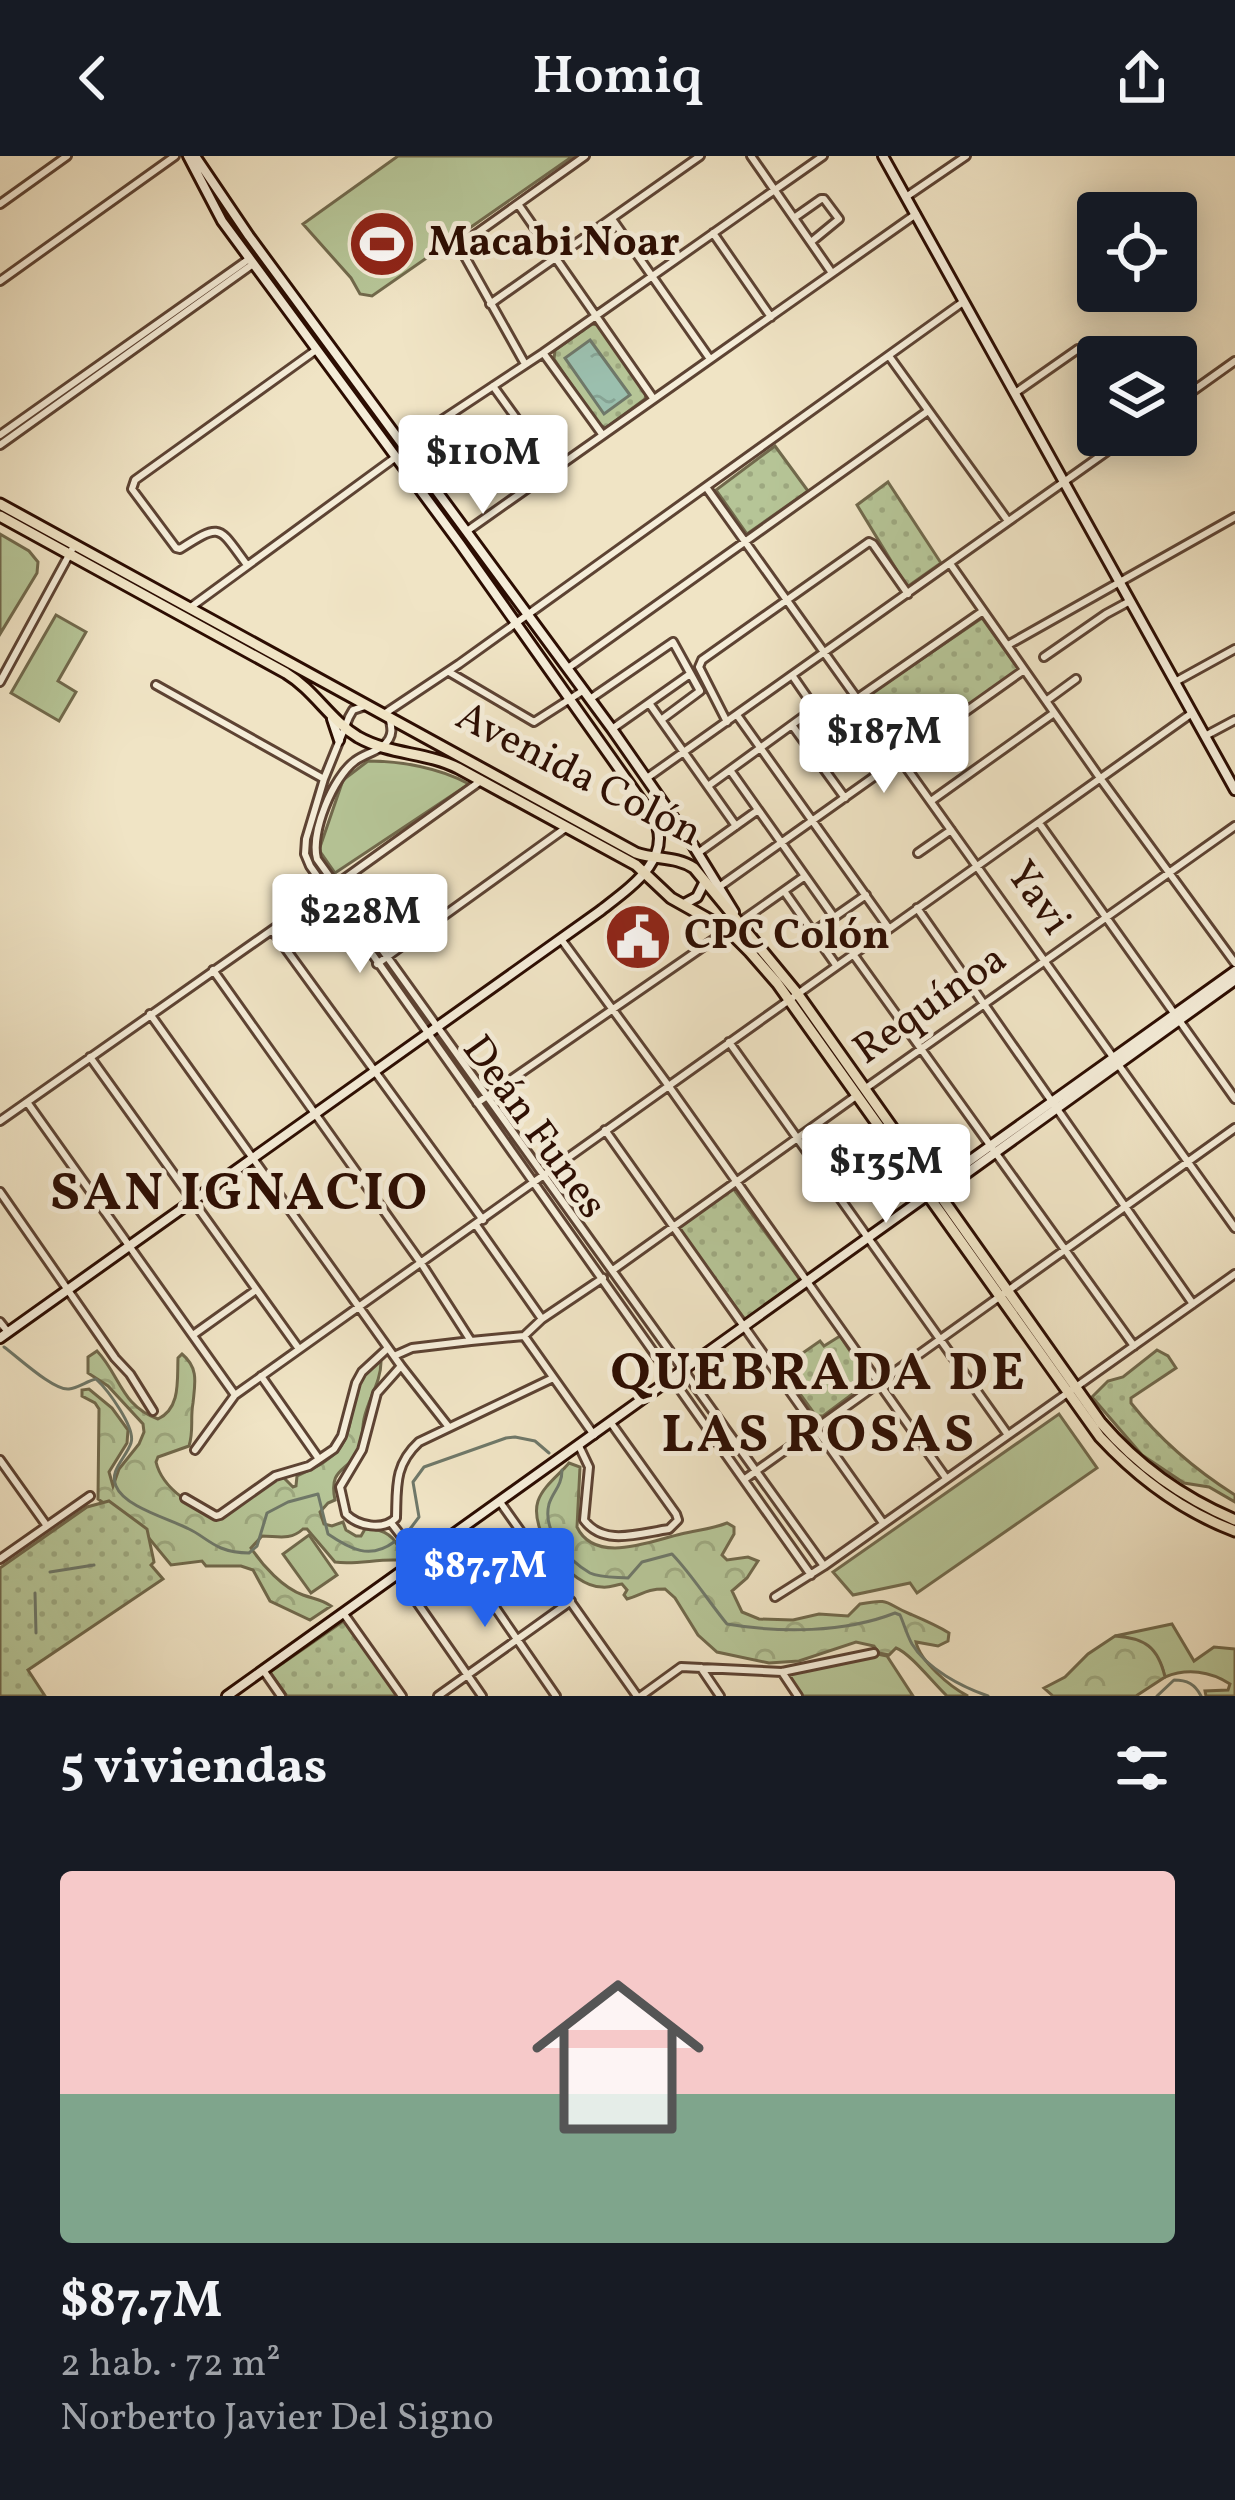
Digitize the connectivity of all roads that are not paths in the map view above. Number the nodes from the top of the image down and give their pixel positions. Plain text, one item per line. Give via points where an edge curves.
1 (67, 156) edge
2 (175, 156) edge
3 (192, 156) edge
4 (585, 156) edge
5 (700, 156) edge
6 (751, 156) edge
7 (823, 156) edge
8 (883, 156) edge
9 (966, 156) edge
10 (775, 190) junction
11 (906, 197) junction
12 (518, 203) junction
13 (0, 204) edge
14 (916, 214) junction
15 (611, 218) junction
16 (794, 218) junction
17 (713, 233) junction
18 (811, 242) junction
19 (556, 258) junction
20 (251, 261) junction
21 (832, 273) junction
22 (651, 276) junction
23 (0, 281) edge
24 (964, 301) junction
25 (490, 304) junction
26 (596, 316) junction
27 (771, 317) junction
28 (316, 350) junction
29 (1077, 350) edge
30 (543, 353) junction
31 (889, 356) junction
32 (710, 358) junction
33 (1235, 362) edge
34 (525, 364) junction
35 (71, 385) junction
36 (493, 386) junction
37 (1197, 388) edge
38 (1015, 393) junction
39 (653, 398) junction
40 (56, 406) junction
41 (928, 411) junction
42 (602, 434) junction
43 (0, 435) edge
44 (0, 445) edge
45 (404, 445) junction
46 (1101, 456) edge
47 (396, 457) junction
48 (553, 469) junction
49 (1064, 482) junction
50 (706, 487) junction
51 (0, 503) edge
52 (0, 515) edge
53 (1235, 517) edge
54 (1008, 521) junction
55 (467, 532) junction
56 (746, 542) junction
57 (73, 549) junction
58 (950, 564) junction
59 (247, 565) junction
60 (1119, 581) junction
61 (908, 594) junction
62 (788, 600) junction
63 (1130, 602) junction
64 (190, 608) junction
65 (983, 611) junction
66 (528, 614) junction
67 (517, 622) junction
68 (1007, 646) junction
69 (1235, 649) edge
70 (826, 653) junction
71 (1044, 657) dead end
72 (568, 668) junction
73 (1024, 670) junction
74 (448, 671) junction
75 (690, 674) junction
76 (794, 676) junction
77 (1076, 679) dead end
78 (0, 682) edge
79 (1175, 682) junction
80 (156, 685) dead end
81 (587, 694) junction
82 (858, 698) junction
83 (570, 700) junction
84 (1046, 700) junction
85 (650, 703) junction
86 (369, 705) junction
87 (815, 708) junction
88 (1192, 712) junction
89 (329, 713) junction
90 (1054, 713) junction
91 (387, 715) junction
92 (737, 715) junction
93 (661, 719) junction
94 (1235, 720) edge
95 (727, 722) junction
96 (792, 725) junction
97 (877, 725) junction
98 (344, 728) junction
99 (612, 729) junction
100 (1205, 736) junction
101 (340, 740) junction
102 (380, 747) junction
103 (761, 748) junction
104 (843, 749) junction
105 (684, 752) junction
106 (900, 758) junction
107 (821, 764) junction
108 (730, 770) junction
109 (647, 778) junction
110 (1100, 778) junction
111 (324, 779) junction
112 (482, 780) junction
113 (708, 786) junction
114 (1235, 790) edge
115 (845, 797) junction
116 (931, 801) junction
117 (758, 810) junction
118 (813, 821) junction
119 (1038, 822) junction
120 (736, 826) junction
121 (1235, 826) edge
122 (567, 827) junction
123 (951, 830) junction
124 (782, 843) junction
125 (698, 853) junction
126 (918, 853) dead end
127 (654, 858) junction
128 (976, 865) junction
129 (1171, 872) junction
130 (646, 873) junction
131 (707, 875) junction
132 (805, 876) junction
133 (336, 885) junction
134 (719, 887) junction
135 (784, 891) junction
136 (327, 892) junction
137 (866, 896) junction
138 (683, 904) junction
139 (916, 908) junction
140 (835, 917) junction
141 (1106, 918) junction
142 (740, 922) junction
143 (889, 928) junction
144 (272, 930) junction
145 (728, 930) junction
146 (812, 932) junction
147 (561, 939) junction
148 (853, 953) junction
149 (388, 958) junction
150 (1045, 962) junction
151 (377, 964) junction
152 (836, 965) junction
153 (1235, 967) edge
154 (213, 970) junction
155 (1235, 980) edge
156 (792, 996) junction
157 (983, 1005) junction
158 (612, 1010) junction
159 (150, 1014) junction
160 (1178, 1017) junction
161 (438, 1028) junction
162 (428, 1034) junction
163 (729, 1042) junction
164 (921, 1049) junction
165 (90, 1057) junction
166 (1115, 1060) junction
167 (373, 1072) junction
168 (668, 1084) junction
169 (861, 1092) junction
170 (487, 1096) junction
171 (1235, 1099) edge
172 (27, 1102) junction
173 (477, 1103) junction
174 (1053, 1105) junction
175 (314, 1114) junction
176 (0, 1121) edge
177 (1235, 1128) edge
178 (605, 1130) junction
179 (798, 1138) junction
180 (992, 1149) junction
181 (252, 1158) junction
182 (1186, 1162) junction
183 (543, 1174) junction
184 (534, 1180) junction
185 (736, 1182) junction
186 (935, 1190) junction
187 (0, 1192) edge
188 (193, 1202) junction
189 (1124, 1206) junction
190 (479, 1222) junction
191 (673, 1226) junction
192 (1235, 1228) edge
193 (868, 1237) junction
194 (129, 1246) junction
195 (1064, 1250) junction
196 (421, 1263) junction
197 (612, 1271) junction
198 (1235, 1274) edge
199 (603, 1278) junction
200 (809, 1282) junction
201 (68, 1289) junction
202 (256, 1290) junction
203 (1002, 1293) junction
204 (1193, 1304) junction
205 (359, 1307) junction
206 (542, 1319) junction
207 (0, 1322) edge
208 (745, 1327) junction
209 (4, 1335) edge
210 (193, 1335) junction
211 (524, 1336) junction
212 (940, 1338) junction
213 (471, 1341) junction
214 (1133, 1346) junction
215 (388, 1348) junction
216 (299, 1349) junction
217 (394, 1356) junction
218 (400, 1366) junction
219 (684, 1372) junction
220 (260, 1376) junction
221 (553, 1378) junction
222 (674, 1378) junction
223 (878, 1383) junction
224 (1071, 1390) junction
225 (235, 1395) junction
226 (153, 1411) dead end
227 (611, 1423) junction
228 (448, 1426) junction
229 (816, 1428) junction
230 (594, 1435) junction
231 (1008, 1435) junction
232 (579, 1447) junction
233 (195, 1450) dead end
234 (320, 1459) junction
235 (0, 1460) edge
236 (756, 1472) junction
237 (946, 1478) junction
238 (746, 1479) junction
239 (90, 1496) dead end
240 (184, 1498) dead end
241 (500, 1502) junction
242 (1235, 1520) edge
243 (883, 1523) junction
244 (392, 1524) junction
245 (47, 1526) junction
246 (1235, 1531) edge
247 (448, 1539) junction
248 (0, 1559) edge
249 (419, 1560) junction
250 (824, 1566) junction
251 (398, 1575) junction
252 (811, 1575) junction
253 (775, 1598) dead end
254 (571, 1601) junction
255 (344, 1614) junction
256 (517, 1640) junction
257 (874, 1653) dead end
258 (700, 1668) junction
259 (263, 1670) junction
260 (782, 1672) junction
261 (467, 1675) junction
262 (226, 1696) edge
263 (281, 1696) edge
264 (402, 1696) edge
265 (438, 1696) edge
266 (482, 1696) edge
267 (556, 1696) edge
268 (639, 1696) edge
269 (720, 1696) edge
270 (798, 1696) edge

1 - 13 street
2 - 23 street
3 - 20 main road via 216,213
3 - 45 main road
4 - 12 street
5 - 15 street
6 - 10 street
7 - 10 street
8 - 11 main road
9 - 11 street
10 - 16 street
10 - 17 street
11 - 14 main road
12 - 19 street
12 - 25 street via 459,247
14 - 21 street
14 - 24 main road
15 - 19 street
15 - 22 street
16 - 18 street
16 - 18 street via 821,199 839,219
17 - 22 street
17 - 27 street
18 - 21 street
19 - 25 street
19 - 26 street
20 - 28 main road
20 - 35 street
20 - 40 street
21 - 27 street
22 - 26 street
22 - 32 street
24 - 31 street
24 - 38 main road
25 - 34 street
26 - 30 street
26 - 39 street
27 - 32 street
28 - 47 main road
28 - 59 street via 132,485 176,548 217,531
29 - 38 street
30 - 34 street
30 - 42 street
31 - 41 street
31 - 50 street
32 - 39 street
33 - 37 street
34 - 36 street
35 - 40 street
35 - 43 street
36 - 45 street
36 - 48 street
38 - 49 main road
39 - 42 street
40 - 44 street
41 - 54 street
41 - 56 street
42 - 48 street
45 - 55 main road
46 - 49 street
47 - 59 street
47 - 67 main road
48 - 55 street
49 - 54 street
49 - 60 main road
50 - 56 street, Yavi
50 - 66 street
51 - 57 main road, Avenida Colón
52 - 57 main road, Avenida Colón
53 - 60 street
54 - 58 street
55 - 66 main road
56 - 62 street, Yavi
56 - 72 street
57 - 64 main road, Avenida Colón
57 - 78 street
57 - 89 main road, Avenida Colón via 286,673
58 - 61 street
58 - 65 street
59 - 64 street
60 - 63 main road
60 - 68 street
61 - 62 street via 869,542
61 - 70 street
62 - 70 street, Yavi
62 - 95 street via 702,660
63 - 71 street
63 - 79 main road
64 - 86 main road, Avenida Colón
65 - 68 street
65 - 82 street
66 - 67 street
66 - 72 main road
67 - 74 street
67 - 83 main road
68 - 73 street
69 - 79 street
70 - 76 street
70 - 82 street, Yavi
72 - 81 main road
73 - 84 street
73 - 106 street
74 - 83 street via 534,722
74 - 91 street
75 - 81 street via 671,642
75 - 85 street
75 - 93 street via 700,692
76 - 87 street
76 - 92 street
77 - 84 street
79 - 88 main road
80 - 111 street
81 - 83 street
81 - 99 main road
82 - 97 street, Yavi
83 - 127 main road via 656,821
84 - 90 street
85 - 93 street
85 - 99 street
86 - 91 main road, Avenida Colón
86 - 98 street, Deán Funes via 353,710
87 - 96 street
87 - 104 street
88 - 100 main road
88 - 110 street
89 - 98 main road, Avenida Colón
89 - 101 main road
90 - 110 street
90 - 116 street
91 - 102 street via 390,737
91 - 127 main road, Avenida Colón
92 - 95 street
92 - 103 street
93 - 105 street
94 - 100 street
95 - 105 street
96 - 103 street
96 - 107 street
97 - 104 street
97 - 106 street, Yavi
98 - 101 street, Deán Funes
98 - 102 main road, Avenida Colón
99 - 109 main road
100 - 114 main road
101 - 111 street, Deán Funes
102 - 112 main road, Avenida Colón via 440,760
102 - 133 street, Deán Funes via 339,776 316,841 317,859
103 - 108 street
103 - 118 street
104 - 107 street
105 - 109 street
105 - 113 street
106 - 115 street
106 - 116 street, Yavi
107 - 115 street
108 - 113 street
108 - 117 street
109 - 125 main road
110 - 119 street
110 - 129 street
111 - 136 street, Deán Funes via 304,848
112 - 122 main road, Avenida Colón
112 - 133 street
113 - 120 street
115 - 118 street
116 - 123 street, Yavi
117 - 120 street
117 - 124 street
118 - 124 street
118 - 137 street
119 - 128 street
119 - 141 street
120 - 125 street
121 - 129 street, Requínoa
122 - 130 main road, Avenida Colón
122 - 149 street
123 - 126 street
123 - 128 street, Yavi
124 - 132 street
124 - 134 street
125 - 131 main road
127 - 130 main road
127 - 131 main road, Avenida Colón
128 - 139 street
128 - 150 street, Yavi
129 - 141 street, Requínoa
129 - 153 street
130 - 138 main road, Avenida Colón
130 - 147 main road
131 - 134 main road
131 - 138 main road via 697,897
131 - 142 main road, Avenida Colón
132 - 135 street
132 - 140 street
133 - 136 street
133 - 149 street, Deán Funes
134 - 142 main road
135 - 142 street
135 - 146 street
136 - 144 street
136 - 151 street, Deán Funes
137 - 140 street
137 - 143 street
138 - 145 main road, Avenida Colón
139 - 143 street
139 - 157 street
140 - 146 street
141 - 150 street, Requínoa
141 - 160 street
142 - 156 main road, Avenida Colón
143 - 148 street
144 - 154 street
144 - 167 street
145 - 156 main road, Avenida Colón
145 - 158 street
146 - 152 street
147 - 158 street
147 - 161 main road
148 - 152 street
148 - 164 street
149 - 151 street
149 - 161 street, Deán Funes
150 - 157 street, Requínoa
150 - 166 street, Yavi
151 - 162 street, Deán Funes
152 - 156 street
153 - 160 main road
154 - 159 street
154 - 175 street
155 - 160 main road
156 - 163 street
156 - 169 main road, Avenida Colón
157 - 164 street, Requínoa
157 - 174 street
158 - 168 street
158 - 170 street
159 - 165 street
159 - 181 street
160 - 166 main road
160 - 171 street
161 - 162 main road
161 - 170 street, Deán Funes
162 - 167 main road
162 - 173 street, Deán Funes
163 - 168 street
163 - 179 street
164 - 169 street, Requínoa
164 - 180 street
165 - 172 street
165 - 188 street
166 - 174 main road
166 - 182 street, Yavi
167 - 175 main road
167 - 190 street
168 - 178 street
168 - 185 street
169 - 179 street, Requínoa
169 - 186 main road, Avenida Colón
170 - 173 street
170 - 183 street, Deán Funes
172 - 176 street
172 - 194 street
173 - 184 street, Deán Funes
174 - 180 main road
174 - 189 street
175 - 181 main road
175 - 196 street
177 - 182 street
178 - 183 street
178 - 191 street
179 - 185 street, Requínoa
179 - 193 street
180 - 186 main road
180 - 195 street
181 - 188 main road
181 - 205 street
182 - 189 street
182 - 192 street, Yavi
183 - 184 street
183 - 197 street, Deán Funes
184 - 190 street
184 - 199 street, Deán Funes
185 - 191 street, Requínoa
185 - 200 street
186 - 193 main road
186 - 203 main road, Avenida Colón
187 - 201 street
188 - 194 main road
188 - 202 street
189 - 195 street
189 - 204 street
190 - 196 street
190 - 206 street
191 - 197 street, Requínoa
191 - 208 street
193 - 200 main road
193 - 212 street
194 - 201 main road
194 - 210 street
195 - 203 street
195 - 214 street
196 - 205 street
196 - 213 street
197 - 199 street, Requínoa
197 - 219 street, Deán Funes
198 - 204 street
199 - 206 street, Requínoa
199 - 222 street, Deán Funes
200 - 208 main road
200 - 223 street
201 - 209 main road
201 - 226 street
202 - 210 street
202 - 216 street
203 - 212 street
203 - 224 main road, Avenida Colón
204 - 214 street
205 - 215 street
205 - 216 street
206 - 211 street, Requínoa
207 - 209 street
208 - 219 main road
208 - 229 street
210 - 225 street
211 - 213 street
211 - 221 street
212 - 223 street
212 - 231 street
213 - 217 street
214 - 224 street
215 - 217 street
215 - 234 street via 362,1372 339,1442
216 - 220 street
217 - 218 street
218 - 228 street
218 - 244 street via 377,1393 362,1450 340,1487 353,1520
219 - 222 main road
219 - 236 street, Deán Funes
220 - 225 street
220 - 234 street
221 - 228 street
221 - 230 street
222 - 227 main road
222 - 238 street, Deán Funes
223 - 229 street
223 - 237 street
224 - 231 street
224 - 242 main road, Avenida Colón via 1150,1471
224 - 246 main road, Avenida Colón via 1100,1437 1145,1480
225 - 233 street
227 - 230 main road
227 - 232 street via 676,1514 675,1525 595,1533 582,1512 589,1467
228 - 244 street via 404,1459
229 - 236 street
229 - 243 street
230 - 232 main road
231 - 237 street
232 - 241 main road
234 - 240 street via 275,1476 220,1516
235 - 245 street
236 - 238 street
236 - 250 street, Deán Funes
237 - 243 street
238 - 252 street, Deán Funes
239 - 245 street
241 - 247 main road
241 - 254 street
243 - 250 street
244 - 249 street
245 - 248 street
247 - 249 main road
247 - 256 street
249 - 251 main road
250 - 252 street
251 - 255 main road
251 - 261 street
252 - 253 street
254 - 256 street
254 - 268 street
255 - 259 main road
255 - 264 street
256 - 261 street
256 - 267 street
257 - 260 street
258 - 260 street
258 - 268 street via 681,1667
258 - 269 street
259 - 262 main road
259 - 263 street
260 - 270 street
261 - 265 street
261 - 266 street

